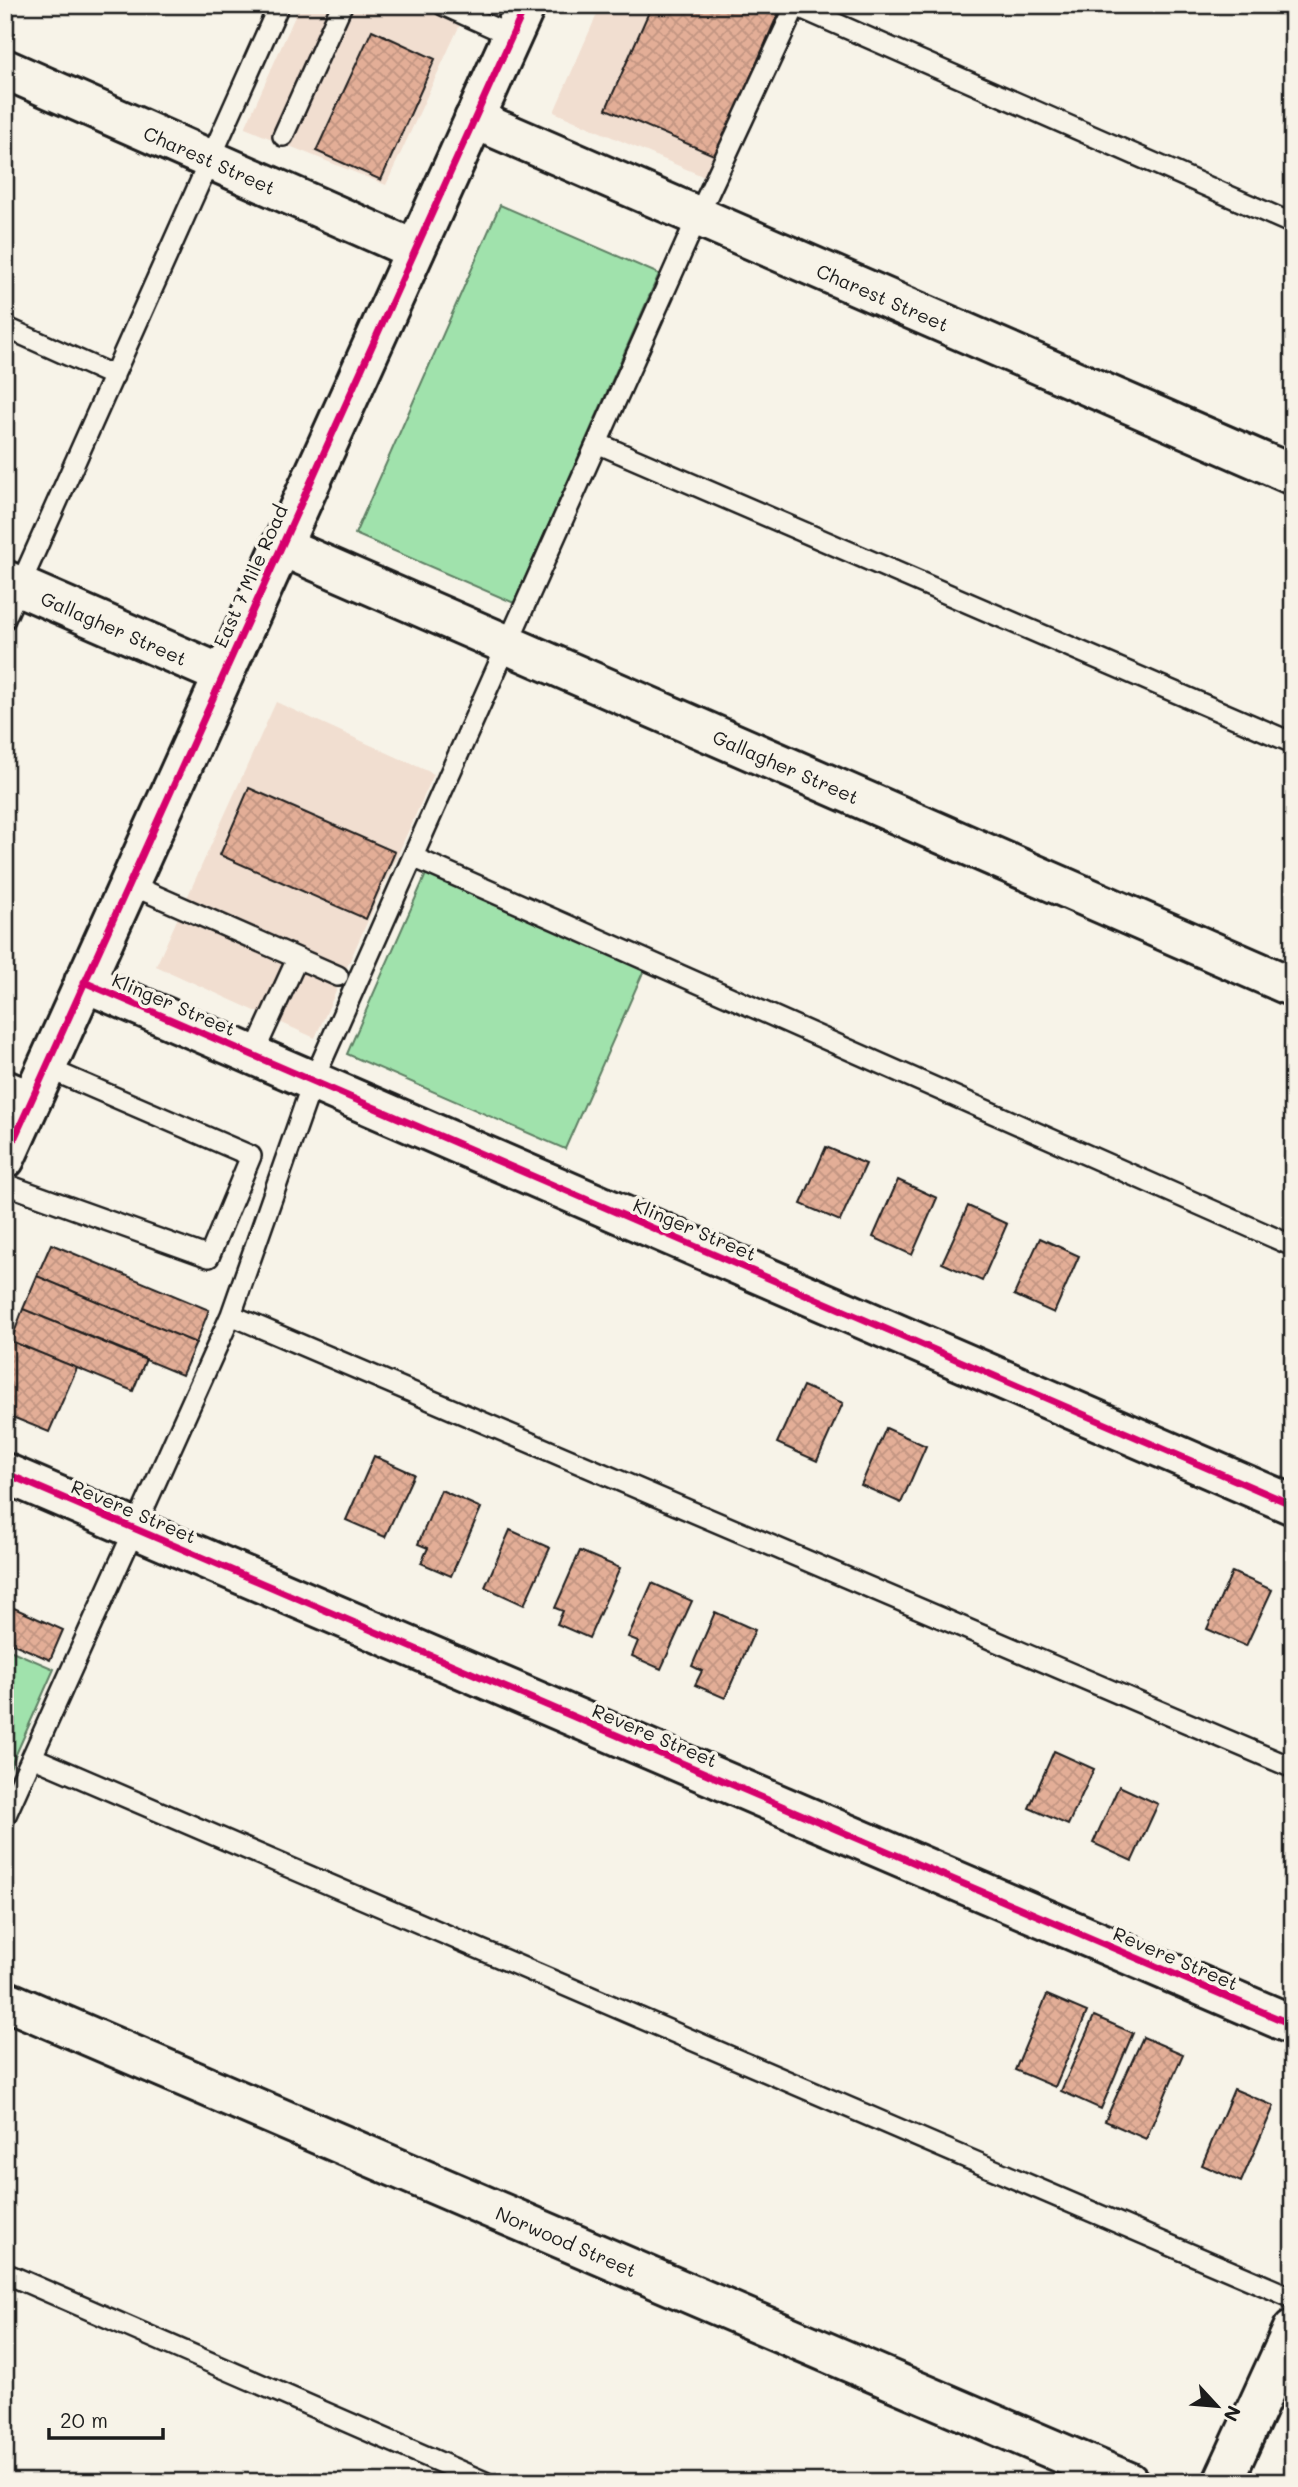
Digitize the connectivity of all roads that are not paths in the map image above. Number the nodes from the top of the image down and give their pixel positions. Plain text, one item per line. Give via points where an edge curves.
1 (279, 5) edge
2 (342, 5) edge
3 (443, 5) edge
4 (796, 6) edge
5 (519, 20) edge
6 (5, 69) edge
7 (474, 119) junction
8 (283, 136) dead end
9 (211, 159) junction
10 (698, 216) junction
11 (1293, 224) edge
12 (415, 250) junction
13 (5, 327) edge
14 (114, 376) junction
15 (597, 443) junction
16 (1293, 475) edge
17 (281, 546) junction
18 (10, 595) edge
19 (506, 646) junction
20 (223, 676) junction
21 (1293, 743) edge
22 (413, 857) junction
23 (129, 884) junction
24 (297, 959) junction
25 (338, 976) dead end
26 (84, 982) junction
27 (1293, 988) edge
28 (253, 1055) junction
29 (313, 1081) junction
30 (28, 1086) edge
31 (5, 1160) edge
32 (5, 1184) edge
33 (1293, 1246) edge
34 (231, 1315) junction
35 (5, 1474) edge
36 (1293, 1506) edge
37 (134, 1528) junction
38 (32, 1757) junction
39 (1293, 1768) edge
40 (5, 1816) edge
41 (5, 2000) edge
42 (1293, 2025) edge
43 (5, 2273) edge
44 (1293, 2298) edge
45 (1293, 2329) edge
46 (485, 2482) edge
47 (1129, 2482) edge
48 (1223, 2482) edge

1 - 9 lane
2 - 8 lane
3 - 5 lane
4 - 10 lane
4 - 11 lane
5 - 7 street, East 7 Mile Road
6 - 9 street, Charest Street
7 - 10 street, Charest Street
7 - 12 street, East 7 Mile Road
9 - 12 street, Charest Street
9 - 14 lane
10 - 15 lane
10 - 16 street, Charest Street
12 - 17 street, East 7 Mile Road
13 - 14 lane
14 - 18 lane
15 - 19 lane
15 - 21 lane
17 - 19 street, Gallagher Street
17 - 20 street, East 7 Mile Road
18 - 20 street, Gallagher Street
19 - 22 lane
19 - 27 street, Gallagher Street
20 - 23 street, East 7 Mile Road
22 - 29 lane
22 - 33 lane
23 - 24 lane
23 - 26 street, East 7 Mile Road
24 - 25 lane
24 - 28 lane
26 - 28 street, Klinger Street
26 - 30 street, East 7 Mile Road
28 - 29 street, Klinger Street
29 - 34 lane
29 - 36 street, Klinger Street
30 - 31 street, East 7 Mile Road
30 - 32 lane via 251,1156 209,1257
34 - 37 lane
34 - 39 lane
35 - 37 street, Revere Street
37 - 38 lane
37 - 42 street, Revere Street
38 - 40 lane
38 - 44 lane
41 - 47 street, Norwood Street
43 - 46 lane
45 - 48 street

